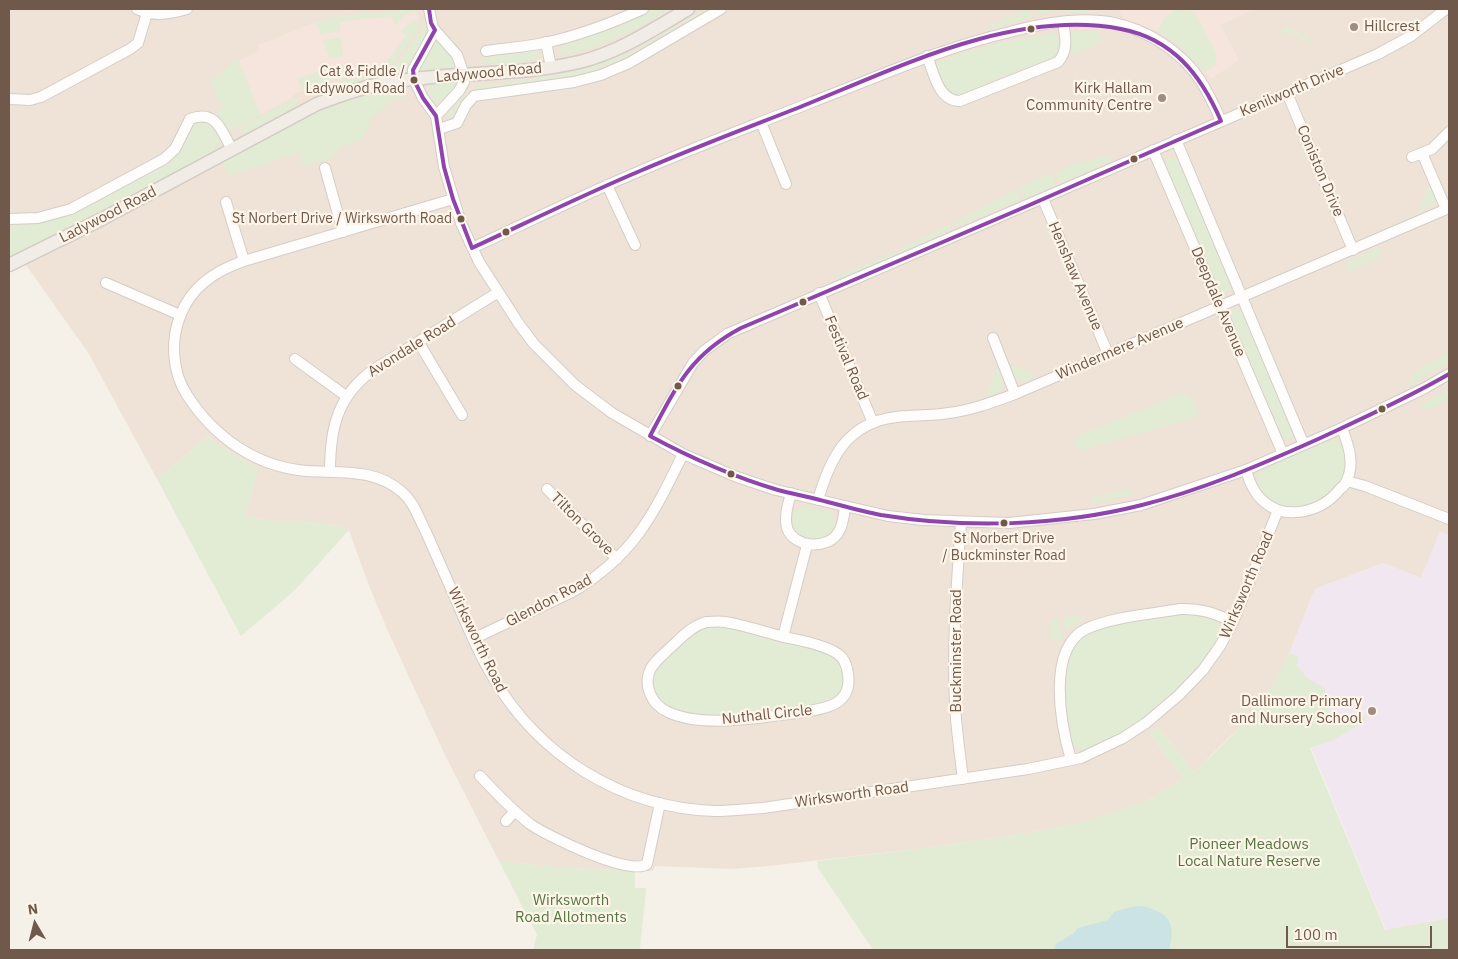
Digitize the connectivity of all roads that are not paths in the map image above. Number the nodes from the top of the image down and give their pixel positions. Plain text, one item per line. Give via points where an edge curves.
1 (187, 9) edge
2 (429, 9) edge
3 (643, 9) edge
4 (688, 9) edge
5 (721, 9) edge
6 (1446, 9) edge
7 (142, 11) edge
8 (1063, 22) junction
9 (435, 30) junction
10 (546, 42) junction
11 (493, 47) dead end
12 (927, 56) junction
13 (551, 67) junction
14 (464, 75) junction
15 (414, 80) junction
16 (1287, 93) junction
17 (9, 99) edge
18 (436, 116) junction
19 (1221, 121) junction
20 (761, 122) junction
21 (439, 129) junction
22 (1449, 132) edge
23 (1176, 140) junction
24 (232, 150) junction
25 (1153, 150) junction
26 (325, 168) dead end
27 (786, 184) dead end
28 (607, 186) junction
29 (453, 199) junction
30 (1043, 199) junction
31 (226, 202) dead end
32 (1448, 209) edge
33 (9, 219) edge
34 (343, 232) junction
35 (635, 245) dead end
36 (472, 248) junction
37 (1353, 250) junction
38 (244, 260) junction
39 (9, 265) edge
40 (106, 284) dead end
41 (498, 293) junction
42 (819, 293) junction
43 (1242, 297) junction
44 (1220, 306) junction
45 (180, 315) junction
46 (993, 338) dead end
47 (419, 343) junction
48 (1108, 354) junction
49 (295, 359) dead end
50 (1449, 374) edge
51 (1015, 394) junction
52 (346, 396) junction
53 (462, 415) dead end
54 (873, 423) junction
55 (1342, 428) junction
56 (650, 436) junction
57 (1304, 445) junction
58 (683, 454) junction
59 (1283, 454) junction
60 (1246, 470) junction
61 (330, 471) junction
62 (1347, 481) junction
63 (547, 488) dead end
64 (790, 494) junction
65 (818, 500) junction
66 (845, 507) junction
67 (1278, 510) junction
68 (1449, 519) edge
69 (961, 522) junction
70 (807, 545) junction
71 (617, 559) junction
72 (1233, 622) junction
73 (783, 637) junction
74 (473, 639) junction
75 (1071, 760) junction
76 (480, 776) dead end
77 (963, 779) junction
78 (660, 803) junction
79 (514, 811) junction
80 (506, 821) dead end

1 - 7 street via 162,14
2 - 9 street
3 - 10 street, Ladywood Road via 613,22
4 - 13 main road, Ladywood Road via 611,51
5 - 21 street, Ladywood Road via 606,74 574,82 474,96 458,124
6 - 16 street, Kenilworth Drive via 1398,44
7 - 17 street via 138,42 130,50 41,97
8 - 12 street via 983,38
8 - 12 street via 1066,47 1058,62 960,101 950,100 944,94
8 - 19 street via 1117,24 1142,32 1166,46 1200,80
9 - 14 street via 457,55
9 - 15 street via 413,70
10 - 11 street, Ladywood Road
10 - 13 street, Ladywood Road
12 - 20 street
13 - 14 main road, Ladywood Road
14 - 15 main road, Ladywood Road
14 - 18 street via 459,91
15 - 18 street
15 - 24 main road, Ladywood Road via 364,88 332,98
16 - 19 street, Kenilworth Drive
16 - 37 street, Coniston Drive
18 - 21 street
19 - 23 street, Kenilworth Drive
20 - 27 street
20 - 28 street
21 - 29 street via 444,167
22 - 32 street via 1432,148 1417,155
23 - 25 street, Kenilworth Drive
23 - 43 street, Deepdale Avenue
24 - 33 street, Ladywood Road via 215,121 207,116 197,116 190,119 175,149 164,159 65,211 38,218
24 - 39 main road, Ladywood Road
25 - 30 street, Kenilworth Drive
25 - 44 street, Deepdale Avenue
26 - 34 street
28 - 35 street
28 - 36 street
29 - 34 street, Wirksworth Road
29 - 36 street
30 - 42 street, Kenilworth Drive
30 - 48 street, Henshaw Avenue
31 - 38 street
32 - 37 street, Windermere Avenue
34 - 38 street, Wirksworth Road
36 - 41 street
37 - 43 street, Windermere Avenue
38 - 45 street, Wirksworth Road via 204,282 185,303
40 - 45 street
41 - 47 street, Avondale Road
41 - 56 street via 534,344 575,385
42 - 54 street, Festival Road
42 - 56 street, Kenilworth Drive via 726,334 704,350 677,388
43 - 44 street, Windermere Avenue
43 - 57 street, Deepdale Avenue
44 - 48 street, Windermere Avenue
44 - 59 street, Deepdale Avenue
45 - 61 street, Wirksworth Road via 174,334 180,382 208,423 252,456 292,469
46 - 51 street
47 - 52 street, Avondale Road via 367,374
47 - 53 street
48 - 51 street, Windermere Avenue
49 - 52 street
50 - 55 street
51 - 54 street, Windermere Avenue via 970,409 896,417
52 - 61 street, Avondale Road via 334,425
54 - 65 street, Windermere Avenue via 854,434 836,453 826,472
55 - 57 street
55 - 62 street via 1350,457
56 - 58 street
57 - 59 street
58 - 64 street via 737,477
58 - 71 street, Glendon Road via 649,519
59 - 60 street
60 - 67 street via 1255,492
60 - 69 street via 1141,505 1094,514 1009,523
61 - 74 street, Wirksworth Road via 374,477 401,491 408,499
62 - 67 street via 1327,503 1312,510
62 - 68 street
63 - 71 street, Tilton Grove
64 - 65 street
64 - 70 street via 786,514 789,532
65 - 66 street
66 - 69 street via 888,516
66 - 70 street via 840,530 832,540
67 - 72 street, Wirksworth Road
69 - 77 street, Buckminster Road via 954,644 956,725
70 - 73 street
71 - 74 street, Glendon Road via 574,591
72 - 75 street, Wirksworth Road via 1202,670 1161,712 1123,738
72 - 75 street via 1205,610 1190,608 1107,622 1079,634 1071,641 1062,661 1062,717
73 - 73 street, Nuthall Circle via 833,651 843,659 849,678 845,693 838,702 826,708 745,720 713,721 669,713 659,707 651,696 648,682 651,668 697,624 724,622
74 - 78 street, Wirksworth Road via 509,703 545,742 598,780
75 - 77 street, Wirksworth Road
76 - 79 street
77 - 78 street, Wirksworth Road via 763,808 715,811
78 - 79 street via 650,854 647,864 642,867 616,862 560,841
79 - 80 street

